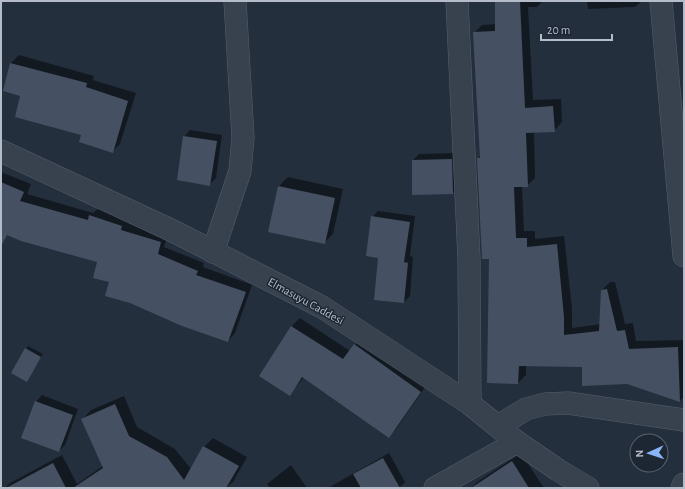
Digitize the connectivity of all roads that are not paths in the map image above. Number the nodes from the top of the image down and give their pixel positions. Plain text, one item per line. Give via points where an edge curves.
1 (235, 1) edge
2 (457, 1) edge
3 (660, 1) edge
4 (1, 151) edge
5 (213, 252) junction
6 (684, 256) edge
7 (470, 404) junction
8 (684, 420) edge
9 (498, 426) junction
10 (517, 442) junction
11 (684, 484) edge
12 (435, 488) edge
13 (588, 488) edge
14 (682, 488) edge

1 - 5 street via 243,138 241,164
2 - 7 street via 469,258
3 - 6 street
4 - 5 street, Elmasuyu Caddesi
5 - 7 street, Elmasuyu Caddesi via 322,307
7 - 9 street, Elmasuyu Caddesi
8 - 9 street via 568,403 545,404 526,409
9 - 10 street, Elmasuyu Caddesi
10 - 12 street
10 - 13 street, Elmasuyu Caddesi
11 - 14 street

